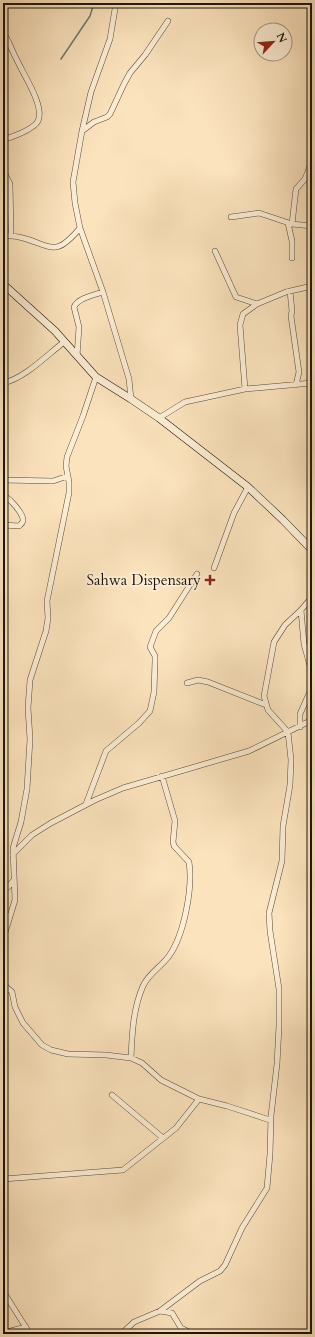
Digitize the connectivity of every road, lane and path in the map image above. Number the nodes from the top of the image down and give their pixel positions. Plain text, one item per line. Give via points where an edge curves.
1 (116, 3) edge
2 (168, 21) dead end
3 (3, 32) edge
4 (82, 131) junction
5 (3, 140) edge
6 (312, 161) edge
7 (3, 170) edge
8 (231, 217) dead end
9 (290, 223) junction
10 (312, 226) edge
11 (80, 228) junction
12 (11, 235) junction
13 (3, 236) edge
14 (215, 251) dead end
15 (292, 258) dead end
16 (3, 284) edge
17 (312, 286) edge
18 (290, 291) junction
19 (103, 292) junction
20 (256, 304) junction
21 (64, 342) junction
22 (76, 356) junction
23 (96, 377) junction
24 (3, 383) edge
25 (312, 384) edge
26 (296, 386) junction
27 (245, 389) junction
28 (131, 399) junction
29 (160, 418) junction
30 (68, 476) junction
31 (3, 480) edge
32 (248, 486) junction
33 (3, 496) edge
34 (3, 525) edge
35 (312, 550) edge
36 (214, 568) dead end
37 (197, 574) dead end
38 (312, 597) edge
39 (301, 610) junction
40 (312, 673) edge
41 (187, 683) dead end
42 (312, 687) edge
43 (266, 705) junction
44 (312, 720) edge
45 (300, 727) junction
46 (288, 732) junction
47 (162, 776) junction
48 (86, 804) junction
49 (13, 854) junction
50 (14, 880) junction
51 (3, 890) edge
52 (3, 939) edge
53 (3, 984) edge
54 (131, 1058) junction
55 (112, 1095) dead end
56 (199, 1099) junction
57 (270, 1120) junction
58 (163, 1138) junction
59 (3, 1179) edge
60 (3, 1291) edge
61 (160, 1311) junction
62 (26, 1327) junction
63 (3, 1333) edge
64 (30, 1334) edge
65 (121, 1334) edge
66 (193, 1334) edge

1 - 4 street via 110,39 96,78
2 - 4 street via 130,73 110,114
3 - 5 street via 33,90 39,117 37,122 23,132
4 - 11 street via 73,182
6 - 9 street via 296,189
7 - 12 street via 10,184
8 - 9 street via 259,213
9 - 10 street
9 - 15 street
11 - 12 street via 63,245 53,248
11 - 19 street
12 - 13 street
14 - 20 street via 236,297
16 - 21 main road
17 - 18 street
18 - 20 street
18 - 26 street via 299,372
19 - 22 street via 75,304 79,327
19 - 28 street via 128,379
20 - 27 street via 241,317
21 - 22 main road
21 - 24 street via 24,374
22 - 23 main road
23 - 28 main road
23 - 30 street via 68,452
25 - 26 street
26 - 27 street
27 - 29 street via 185,402
28 - 29 main road
29 - 32 main road
30 - 31 street via 53,481
30 - 49 street via 69,493 47,601 46,631 31,677 27,789
32 - 35 main road
32 - 36 street via 234,513
33 - 34 street via 10,499 23,518 19,526
37 - 48 street via 169,618 158,629 150,647 156,661 150,711 106,751
38 - 39 street
39 - 40 street via 304,644
39 - 43 street via 285,625 274,642 264,691
41 - 43 street via 198,680 208,682
42 - 45 street via 300,714
43 - 46 street
44 - 45 street
45 - 46 street
46 - 47 street via 244,753
46 - 57 street via 290,786 283,826 282,861 269,913 278,989 279,1026
47 - 48 street via 123,788
47 - 54 street via 174,821 173,842 189,862 189,895 184,918 172,950 143,986 133,1021
48 - 49 street via 32,835
49 - 50 street
50 - 51 street
50 - 52 street via 14,905
53 - 54 street via 12,992 15,1007 23,1023 42,1045 68,1054
54 - 56 street via 142,1063 161,1080
55 - 58 street
56 - 57 street
56 - 58 street via 180,1124
57 - 61 street via 267,1188 242,1228 225,1265 220,1271 200,1281
58 - 59 street via 121,1170
60 - 62 street
61 - 65 street via 134,1322
61 - 66 street via 172,1313 181,1328
62 - 63 street
62 - 64 street

